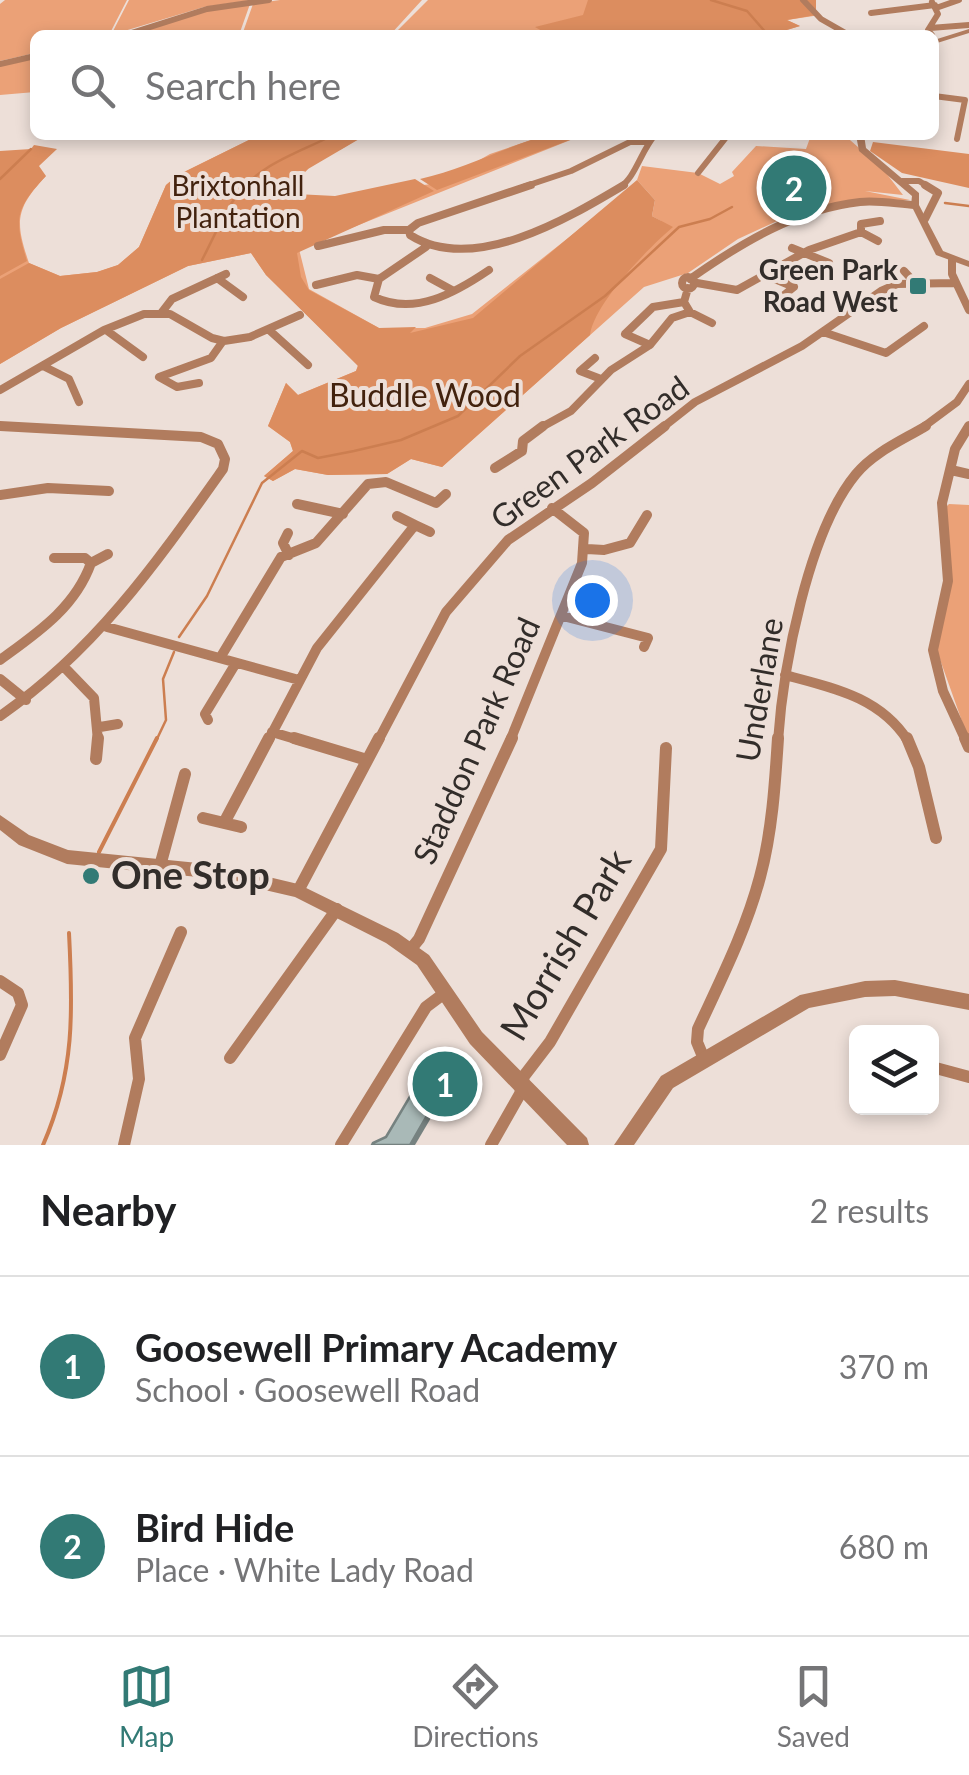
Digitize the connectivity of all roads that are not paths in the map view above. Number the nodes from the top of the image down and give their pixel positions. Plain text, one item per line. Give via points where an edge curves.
1 (269, 0) edge
2 (803, 0) edge
3 (959, 0) edge
4 (934, 4) edge
5 (871, 14) dead end
6 (969, 28) edge
7 (141, 30) edge
8 (840, 30) edge
9 (934, 30) edge
10 (939, 34) edge
11 (939, 35) edge
12 (30, 57) edge
13 (0, 64) edge
14 (968, 91) edge
15 (939, 97) edge
16 (965, 100) junction
17 (956, 139) dead end
18 (724, 140) edge
19 (861, 140) edge
20 (648, 142) joint
21 (699, 170) dead end
22 (902, 181) junction
23 (915, 205) junction
24 (925, 219) junction
25 (880, 221) dead end
26 (409, 230) junction
27 (861, 232) junction
28 (878, 242) dead end
29 (318, 246) dead end
30 (426, 247) junction
31 (792, 248) dead end
32 (804, 253) junction
33 (952, 260) junction
34 (829, 263) dead end
35 (969, 264) edge
36 (484, 270) dead end
37 (904, 271) dead end
38 (765, 275) junction
39 (429, 278) dead end
40 (380, 279) junction
41 (691, 283) junction
42 (956, 283) junction
43 (916, 284) junction
44 (316, 286) dead end
45 (452, 290) junction
46 (243, 296) dead end
47 (779, 299) dead end
48 (966, 300) edge
49 (684, 302) junction
50 (969, 310) edge
51 (162, 312) junction
52 (690, 312) junction
53 (298, 318) dead end
54 (712, 323) dead end
55 (268, 329) junction
56 (106, 330) junction
57 (922, 331) dead end
58 (823, 332) junction
59 (223, 342) junction
60 (650, 345) junction
61 (137, 356) dead end
62 (595, 358) dead end
63 (308, 365) dead end
64 (46, 366) junction
65 (602, 379) junction
66 (199, 384) dead end
67 (968, 389) edge
68 (0, 390) edge
69 (83, 398) dead end
70 (969, 424) edge
71 (0, 426) edge
72 (496, 468) dead end
73 (951, 470) junction
74 (969, 474) edge
75 (109, 491) dead end
76 (446, 494) dead end
77 (0, 496) edge
78 (297, 504) dead end
79 (552, 508) junction
80 (343, 514) junction
81 (397, 516) dead end
82 (647, 521) dead end
83 (415, 526) junction
84 (430, 532) dead end
85 (288, 533) dead end
86 (587, 548) junction
87 (108, 554) dead end
88 (289, 555) junction
89 (54, 557) dead end
90 (91, 563) junction
91 (563, 616) junction
92 (106, 626) junction
93 (648, 638) dead end
94 (220, 658) junction
95 (0, 660) edge
96 (236, 662) junction
97 (67, 670) junction
98 (785, 674) junction
99 (0, 678) edge
100 (299, 680) junction
101 (26, 700) junction
102 (0, 716) edge
103 (208, 720) dead end
104 (118, 724) dead end
105 (100, 727) junction
106 (272, 732) junction
107 (969, 747) edge
108 (666, 748) dead end
109 (96, 759) dead end
110 (367, 760) junction
111 (186, 774) dead end
112 (203, 818) dead end
113 (932, 818) junction
114 (947, 818) dead end
115 (0, 821) edge
116 (224, 823) junction
117 (241, 827) dead end
118 (936, 838) dead end
119 (160, 866) junction
120 (298, 890) junction
121 (337, 909) junction
122 (180, 932) dead end
123 (410, 950) junction
124 (0, 981) edge
125 (446, 992) junction
126 (969, 1002) edge
127 (0, 1055) edge
128 (230, 1058) dead end
129 (704, 1058) junction
130 (939, 1069) edge
131 (969, 1077) edge
132 (522, 1085) junction
133 (124, 1145) edge
134 (341, 1145) edge
135 (491, 1145) edge
136 (580, 1145) edge
137 (623, 1145) edge

1 - 7 street via 207,9
2 - 8 street
3 - 4 street
4 - 5 street
4 - 9 street
6 - 10 street
6 - 11 street
12 - 13 street
14 - 16 street
15 - 16 street
16 - 17 street
18 - 21 street
19 - 22 street via 862,149
20 - 26 street via 630,142 571,171
20 - 30 street via 630,180 589,205 451,251
22 - 23 street via 916,195
22 - 24 street via 919,181 938,193
23 - 24 street
23 - 41 street via 856,202 774,227 731,249
24 - 33 street via 932,243
25 - 27 street via 864,222
26 - 29 street via 374,229
26 - 30 street
27 - 28 street
27 - 32 street
30 - 40 street
31 - 32 street
32 - 34 street
32 - 38 street
33 - 35 street
33 - 42 street
36 - 45 street
37 - 43 street
38 - 41 street via 737,290
38 - 47 street via 797,286
39 - 45 street
40 - 44 street via 357,276
40 - 45 street via 374,297 391,306
41 - 49 street
42 - 43 street, Green Park Road
42 - 48 street
43 - 58 street, Green Park Road via 880,292
46 - 51 street via 222,276 172,299
48 - 50 street
49 - 52 street
49 - 60 street via 653,307 625,334
51 - 56 street
51 - 59 street
52 - 54 street
52 - 60 street via 672,318
53 - 55 street
55 - 59 street
55 - 63 street
56 - 61 street
56 - 64 street
57 - 58 street via 893,352 878,353
58 - 79 street, Green Park Road via 695,402
59 - 66 street via 211,358 155,374 184,391
60 - 65 street
62 - 65 street via 576,369
64 - 68 street
64 - 69 street via 70,379
65 - 72 street
67 - 98 street, Underlane via 946,414 854,473 816,564
70 - 73 street
71 - 92 street via 201,437 224,451 223,469
73 - 74 street
73 - 107 street via 941,512 948,581 934,650
75 - 77 street via 48,488
76 - 80 street via 436,503 372,482
78 - 80 street via 314,502
79 - 86 street via 583,531
79 - 110 street, Green Park Road via 508,540 446,612
80 - 88 street via 314,544
81 - 83 street
82 - 86 street via 630,544
83 - 84 street
83 - 100 street
85 - 88 street via 283,543
86 - 91 street, Staddon Park Road
87 - 90 street
88 - 94 street via 275,565
89 - 90 street
90 - 95 street via 53,619
91 - 93 street
91 - 123 street, Staddon Park Road
92 - 94 street
92 - 97 street
94 - 96 street
96 - 100 street
96 - 103 street via 205,714
97 - 101 street
97 - 105 street via 96,696
98 - 113 street via 863,696 888,714 918,756
98 - 129 street, Underlane via 767,847 756,897 698,1028
99 - 101 street
100 - 106 street
101 - 102 street
104 - 105 street
105 - 109 street
106 - 110 street
106 - 116 street
108 - 132 street, Morrish Park via 664,838
110 - 120 street, Green Park Road
111 - 119 street
112 - 116 street
113 - 114 street
113 - 118 street
115 - 119 street via 24,840 68,857
116 - 117 street
119 - 120 street
120 - 121 street
121 - 123 street
121 - 128 street
122 - 133 street via 178,951 135,1038 139,1079
123 - 125 street
124 - 127 street via 18,993 22,1005
125 - 132 street via 476,1038
125 - 134 street via 426,1007
126 - 129 street via 895,988 838,993 806,1001
129 - 137 street via 667,1082
130 - 131 street
132 - 135 street, Morrish Park
132 - 136 street

